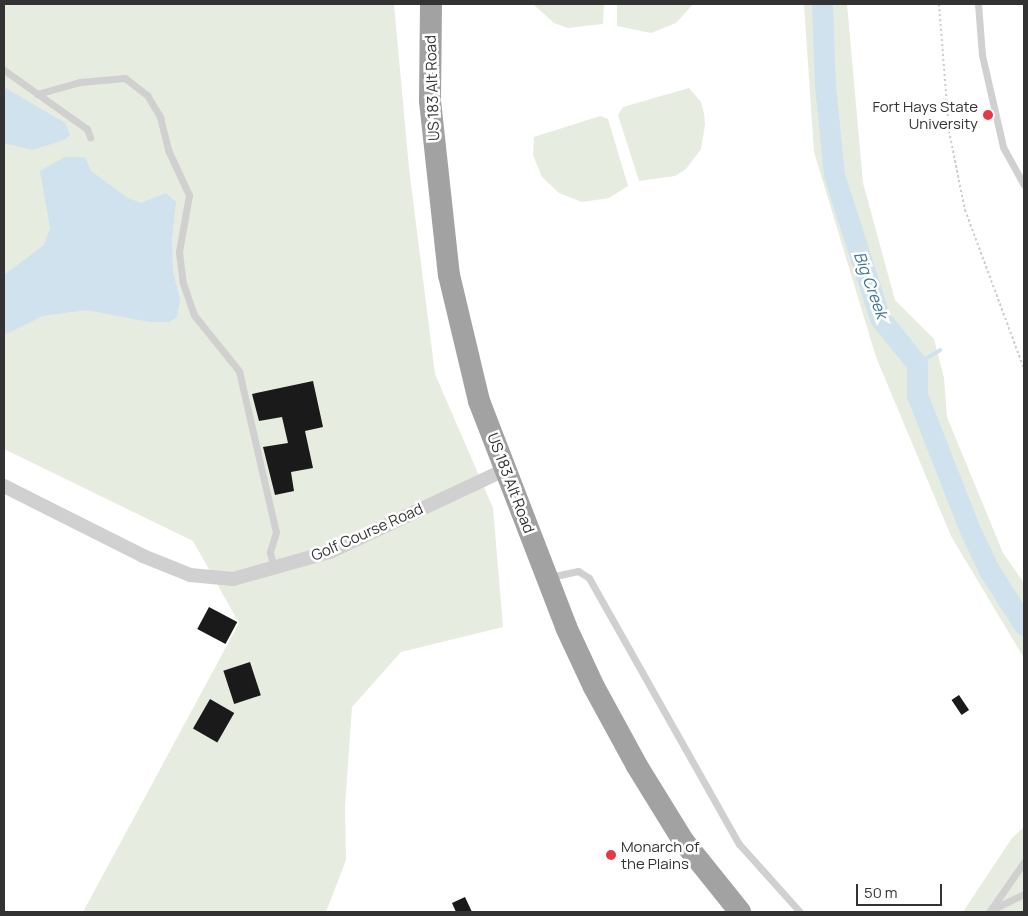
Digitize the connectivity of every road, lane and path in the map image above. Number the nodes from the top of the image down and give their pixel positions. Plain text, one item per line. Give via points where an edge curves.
1 (431, 4) edge
2 (939, 4) edge
3 (978, 4) edge
4 (4, 70) edge
5 (37, 94) junction
6 (90, 137) dead end
7 (1024, 185) edge
8 (1024, 369) edge
9 (506, 469) junction
10 (4, 486) edge
11 (274, 569) junction
12 (548, 578) junction
13 (1024, 862) edge
14 (1024, 894) edge
15 (740, 912) edge
16 (800, 912) edge
17 (989, 912) edge

1 - 9 highway, US 183 Alt Road via 430,101 449,275 479,401
2 - 8 path via 949,131 966,210
3 - 7 lane via 982,55 1003,147
4 - 5 lane
5 - 6 lane via 87,129
5 - 11 lane via 80,82 125,78 147,95 160,117 168,150 189,194 179,252 183,283 194,315 239,371 276,532 270,552
9 - 11 street, Golf Course Road via 330,552
9 - 12 highway, US 183 Alt Road
10 - 11 street, Golf Course Road via 143,556 190,574 233,579
12 - 15 highway, US 183 Alt Road via 594,687 637,766 684,842
12 - 16 lane via 575,571 589,578 739,844
13 - 17 lane
14 - 17 lane

